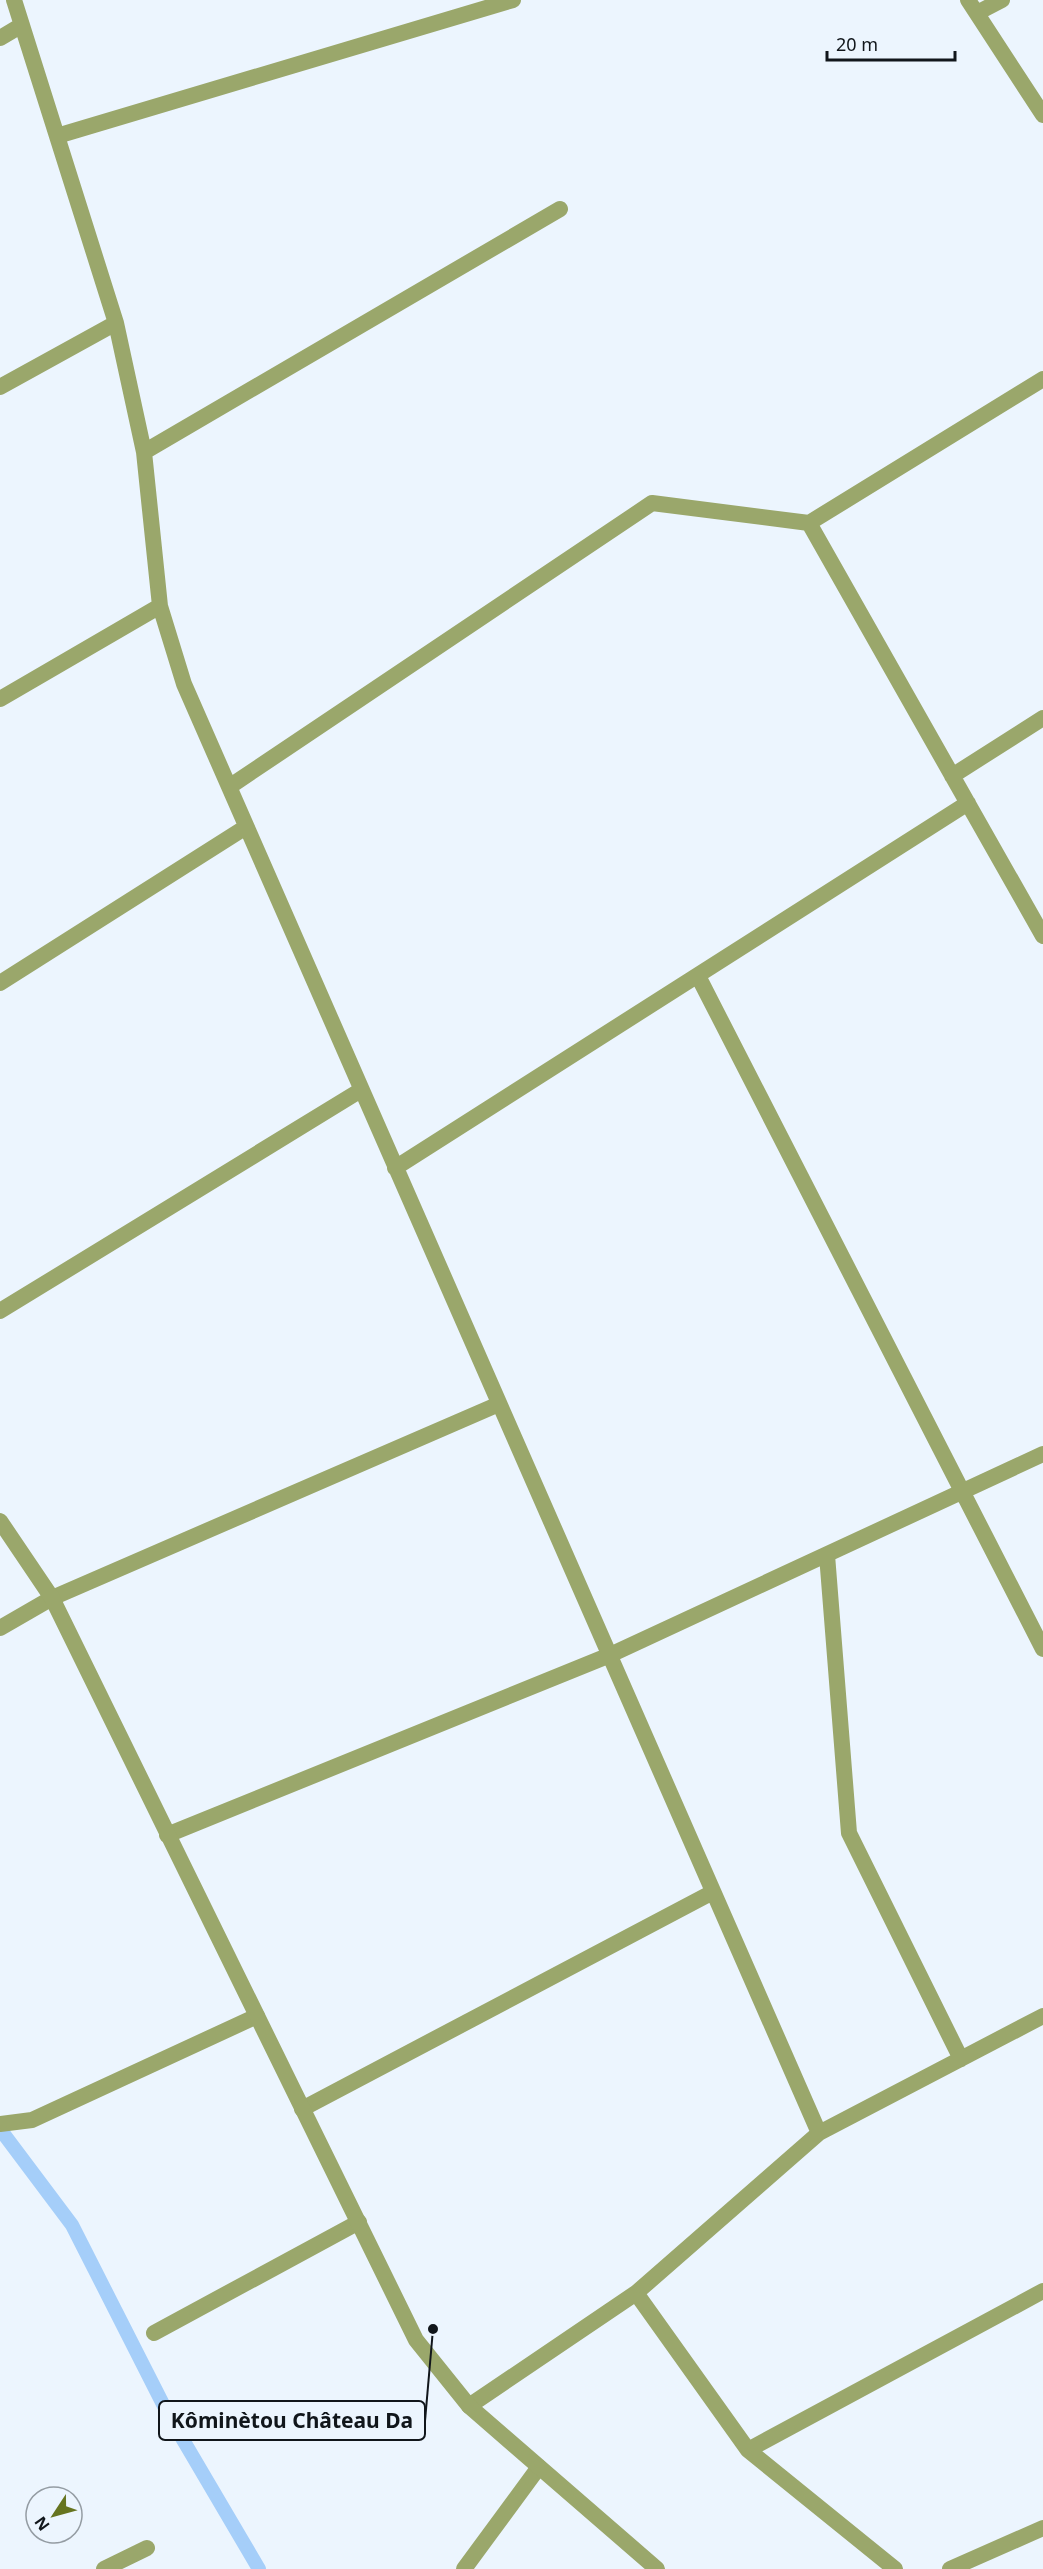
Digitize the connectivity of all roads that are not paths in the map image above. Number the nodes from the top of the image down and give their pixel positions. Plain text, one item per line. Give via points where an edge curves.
1 (14, 0) edge
2 (512, 0) edge
3 (1002, 0) edge
4 (972, 7) edge
5 (22, 25) junction
6 (0, 38) edge
7 (1043, 115) edge
8 (57, 136) junction
9 (561, 209) dead end
10 (116, 323) junction
11 (1043, 379) edge
12 (0, 387) edge
13 (144, 452) junction
14 (809, 523) junction
15 (160, 606) junction
16 (0, 699) edge
17 (1043, 718) edge
18 (952, 776) junction
19 (229, 787) junction
20 (968, 803) junction
21 (246, 827) junction
22 (1043, 936) edge
23 (698, 976) junction
24 (0, 983) edge
25 (361, 1090) junction
26 (395, 1168) junction
27 (0, 1311) edge
28 (500, 1404) junction
29 (1043, 1454) edge
30 (963, 1492) junction
31 (0, 1521) edge
32 (827, 1555) junction
33 (52, 1598) junction
34 (0, 1628) edge
35 (1043, 1649) edge
36 (610, 1655) junction
37 (167, 1835) junction
38 (713, 1893) junction
39 (257, 2016) junction
40 (1043, 2016) edge
41 (961, 2059) junction
42 (302, 2109) junction
43 (0, 2124) edge
44 (819, 2133) junction
45 (359, 2222) junction
46 (1043, 2291) edge
47 (636, 2293) junction
48 (154, 2333) dead end
49 (469, 2406) junction
50 (748, 2450) junction
51 (539, 2467) junction
52 (1043, 2528) edge
53 (147, 2548) dead end
54 (104, 2569) edge
55 (464, 2569) edge
56 (657, 2569) edge
57 (895, 2569) edge
58 (950, 2569) edge

1 - 5 street
2 - 8 street
3 - 4 street
4 - 7 street
5 - 6 street
5 - 8 street
8 - 10 street
9 - 13 street
10 - 12 street
10 - 13 street
11 - 14 street
13 - 15 street
14 - 18 street
14 - 19 street via 652,502
15 - 16 street
15 - 19 street via 184,684
17 - 18 street
18 - 20 street
19 - 21 street
20 - 22 street
20 - 23 street
21 - 24 street
21 - 25 street
23 - 26 street
23 - 30 street
25 - 26 street
25 - 27 street
26 - 28 street
28 - 33 street
28 - 36 street
29 - 30 street
30 - 32 street
30 - 35 street
31 - 33 street
32 - 36 street
32 - 41 street via 849,1833
33 - 34 street
33 - 37 street
36 - 37 street
36 - 38 street
37 - 39 street
38 - 42 street
38 - 44 street
39 - 42 street
39 - 43 street via 32,2120
40 - 41 street
41 - 44 street
42 - 45 street
44 - 47 street
45 - 48 street
45 - 49 street via 416,2340
46 - 50 street
47 - 49 street
47 - 50 street
49 - 51 street
50 - 57 street
51 - 55 street
51 - 56 street
52 - 58 street
53 - 54 street

